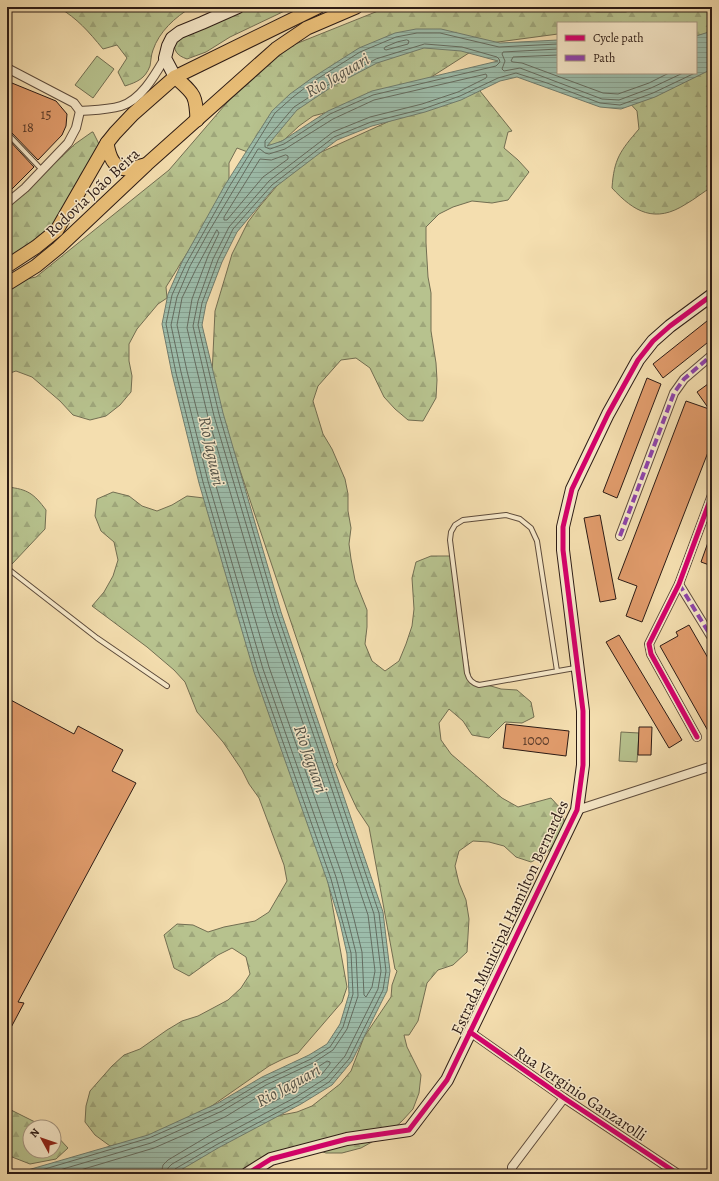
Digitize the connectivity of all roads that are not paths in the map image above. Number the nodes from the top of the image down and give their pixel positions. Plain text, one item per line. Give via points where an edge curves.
1 (238, 7) edge
2 (318, 7) edge
3 (356, 7) edge
4 (165, 58) junction
5 (7, 68) edge
6 (175, 77) junction
7 (80, 111) junction
8 (197, 120) junction
9 (7, 133) edge
10 (107, 143) junction
11 (147, 164) junction
12 (42, 170) junction
13 (7, 203) edge
14 (7, 266) edge
15 (7, 284) edge
16 (712, 295) edge
17 (712, 355) edge
18 (712, 495) edge
19 (620, 536) dead end
20 (7, 568) edge
21 (679, 584) junction
22 (712, 638) edge
23 (578, 668) junction
24 (557, 671) junction
25 (167, 686) dead end
26 (697, 737) dead end
27 (712, 766) edge
28 (577, 810) junction
29 (470, 1032) junction
30 (564, 1098) junction
31 (247, 1174) edge
32 (512, 1174) edge
33 (678, 1174) edge

1 - 4 street via 180,32 172,38
2 - 6 main road, Rodovia João Beira
3 - 8 main road, Rodovia João Beira via 307,28 276,49
4 - 6 street
4 - 7 street via 152,80 138,96 123,106
5 - 7 street via 74,103
6 - 8 main road via 192,91 196,102
6 - 10 main road, Rodovia João Beira via 133,114
7 - 12 street via 76,128 68,143
8 - 11 main road, Rodovia João Beira
9 - 12 lane
10 - 11 main road via 113,163 120,168 129,169
10 - 14 main road, Rodovia João Beira via 57,230
11 - 15 main road, Rodovia João Beira via 58,248 36,266
12 - 13 street
16 - 23 street, Estrada Municipal Hamilton Bernardes via 670,326 653,341 638,360 608,414 572,489 563,527 562,550
17 - 19 street via 684,379 674,393
18 - 21 street
20 - 25 lane via 97,638
21 - 22 street
21 - 26 street via 649,644 651,654
23 - 24 lane
23 - 28 street, Estrada Municipal Hamilton Bernardes via 583,711 583,765
24 - 24 lane via 479,685 469,679 450,540 455,525 463,520 506,515 520,519 531,528 537,541
27 - 28 street
28 - 29 street, Estrada Municipal Hamilton Bernardes
29 - 30 street, Rua Verginio Ganzarolli
29 - 31 street, Estrada Municipal Hamilton Bernardes via 447,1080 409,1130 347,1140 271,1159
30 - 32 street via 512,1167
30 - 33 street, Rua Verginio Ganzarolli

